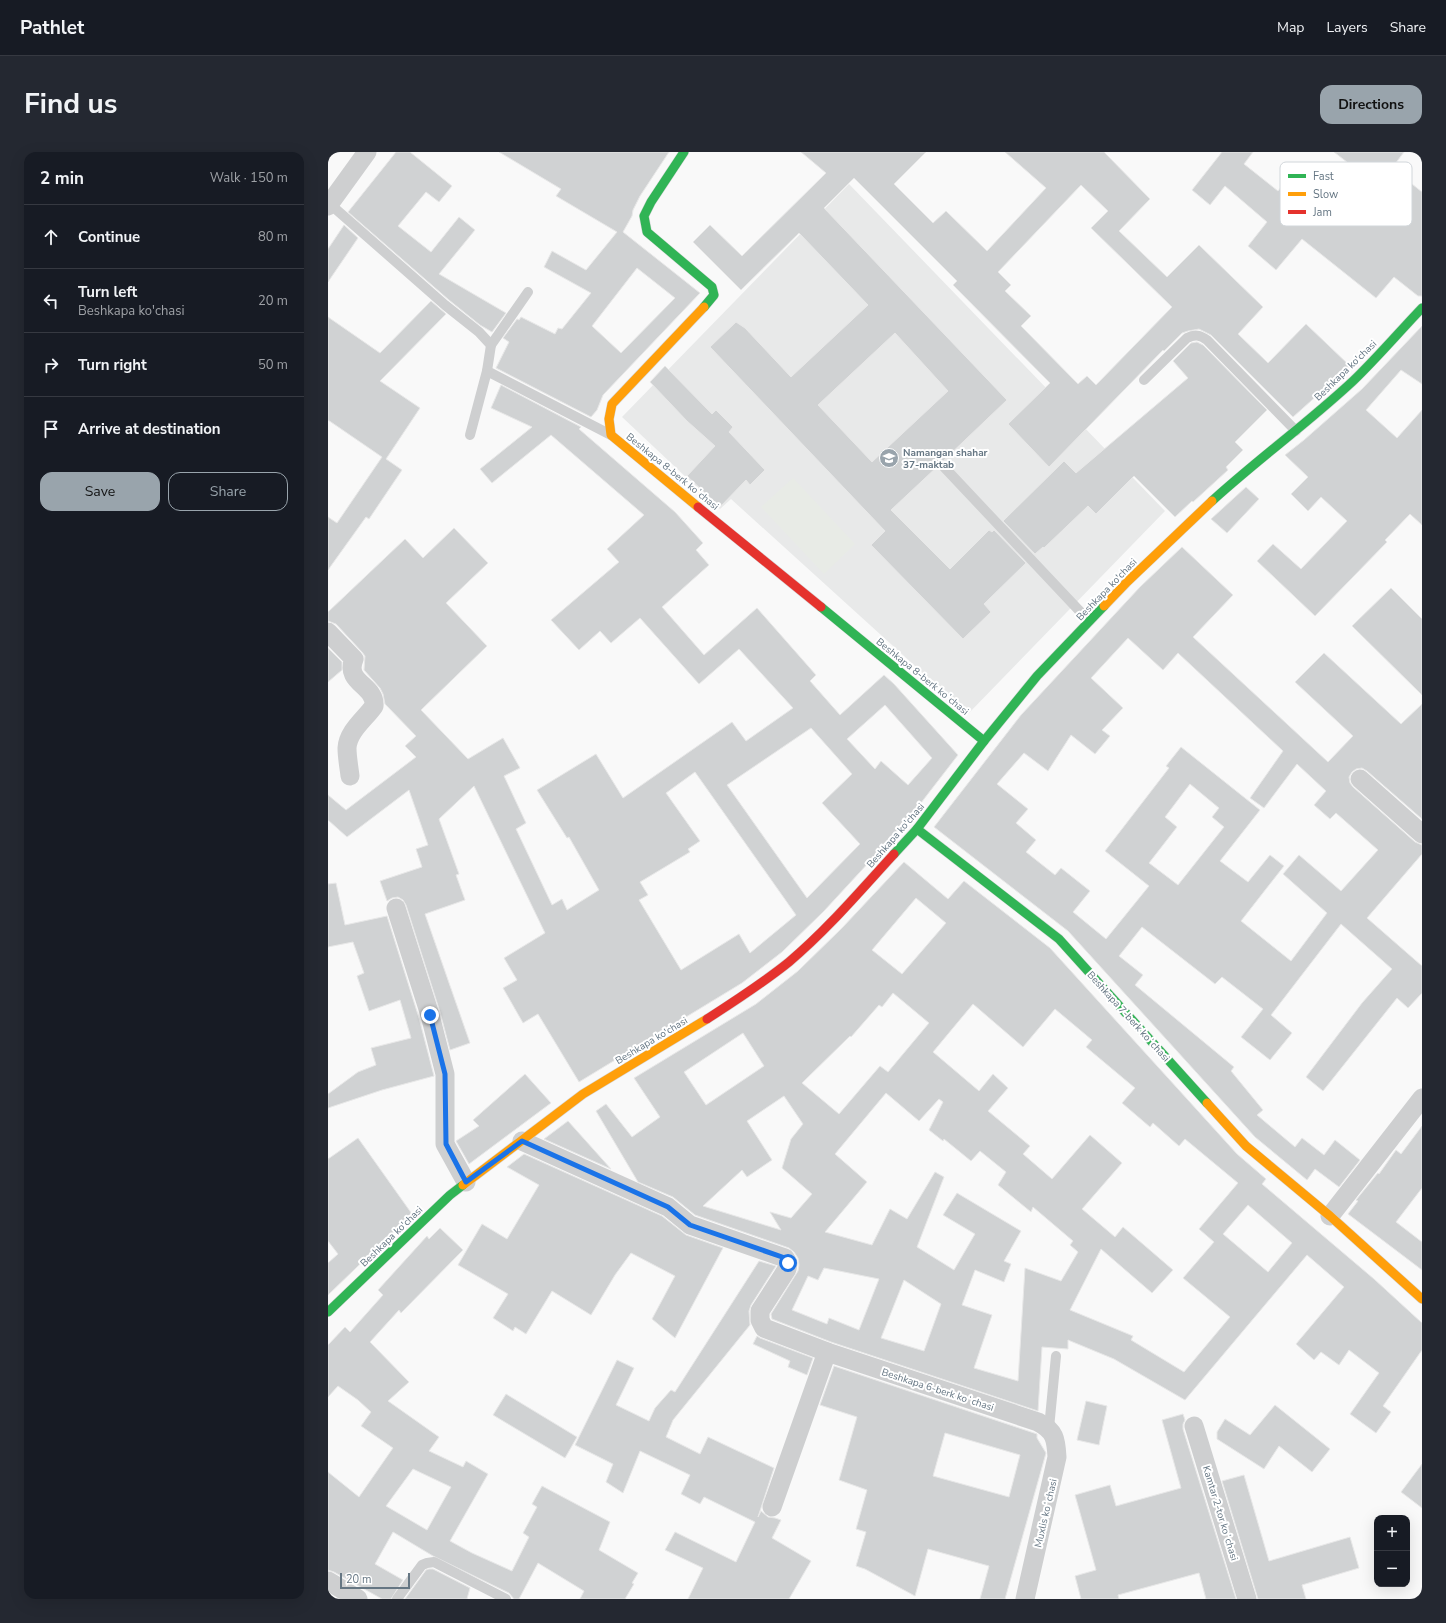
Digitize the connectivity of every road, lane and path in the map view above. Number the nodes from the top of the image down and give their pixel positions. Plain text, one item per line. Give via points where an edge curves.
1 (367, 152) edge
2 (684, 152) edge
3 (329, 205) edge
4 (528, 292) dead end
5 (1422, 308) edge
6 (491, 345) junction
7 (487, 371) junction
8 (1144, 380) dead end
9 (1296, 431) junction
10 (611, 434) junction
11 (470, 435) dead end
12 (944, 467) dead end
13 (1089, 621) junction
14 (328, 632) edge
15 (984, 741) junction
16 (350, 776) dead end
17 (1360, 779) dead end
18 (917, 829) junction
19 (1422, 834) edge
20 (396, 908) dead end
21 (1422, 1098) edge
22 (522, 1141) junction
23 (466, 1182) junction
24 (1330, 1216) junction
25 (1422, 1299) edge
26 (328, 1312) edge
27 (827, 1352) junction
28 (1056, 1356) dead end
29 (1194, 1426) dead end
30 (1049, 1428) junction
31 (772, 1506) dead end
32 (328, 1581) edge
33 (358, 1599) edge
34 (397, 1599) edge
35 (506, 1599) edge
36 (1025, 1599) edge
37 (1247, 1599) edge

1 - 3 street
2 - 10 street, Beshkapa 8-berk koʼchasi via 650,202 644,216 647,232 712,287 714,295 612,404 608,423
3 - 6 lane
4 - 6 lane
5 - 9 street, Beshkapa ko'chasi via 1354,380
6 - 7 lane
7 - 10 lane
7 - 11 lane
8 - 9 lane via 1187,338 1200,336 1207,340
9 - 13 street, Beshkapa ko'chasi via 1213,500
10 - 15 street, Beshkapa 8-berk koʼchasi
12 - 13 lane
13 - 15 street, Beshkapa ko'chasi via 1036,676
14 - 16 street via 354,659 350,667 352,673 375,701 348,741
15 - 18 street, Beshkapa ko'chasi
17 - 19 street
18 - 22 street, Beshkapa ko'chasi via 832,920 790,960 749,993 583,1094
18 - 24 street, Beshkapa 7-berk koʻchasi via 1059,939 1246,1146
20 - 23 street via 430,1015 445,1074 446,1144
21 - 24 street
22 - 23 street, Beshkapa ko'chasi
22 - 27 street, Beshkapa 6-berk koʻchasi via 668,1207 690,1225 785,1258 788,1263 787,1269 760,1311 760,1320 764,1328
23 - 26 street, Beshkapa ko'chasi
24 - 25 street, Beshkapa 7-berk koʻchasi
27 - 30 street, Beshkapa 6-berk koʻchasi via 1038,1422
27 - 31 street
28 - 30 lane
29 - 37 street, Kamtar 2-tor koʻchasi
30 - 36 street, Muxlis koʻchasi via 1056,1441 1057,1457
32 - 33 street
34 - 35 lane via 422,1565 434,1562

